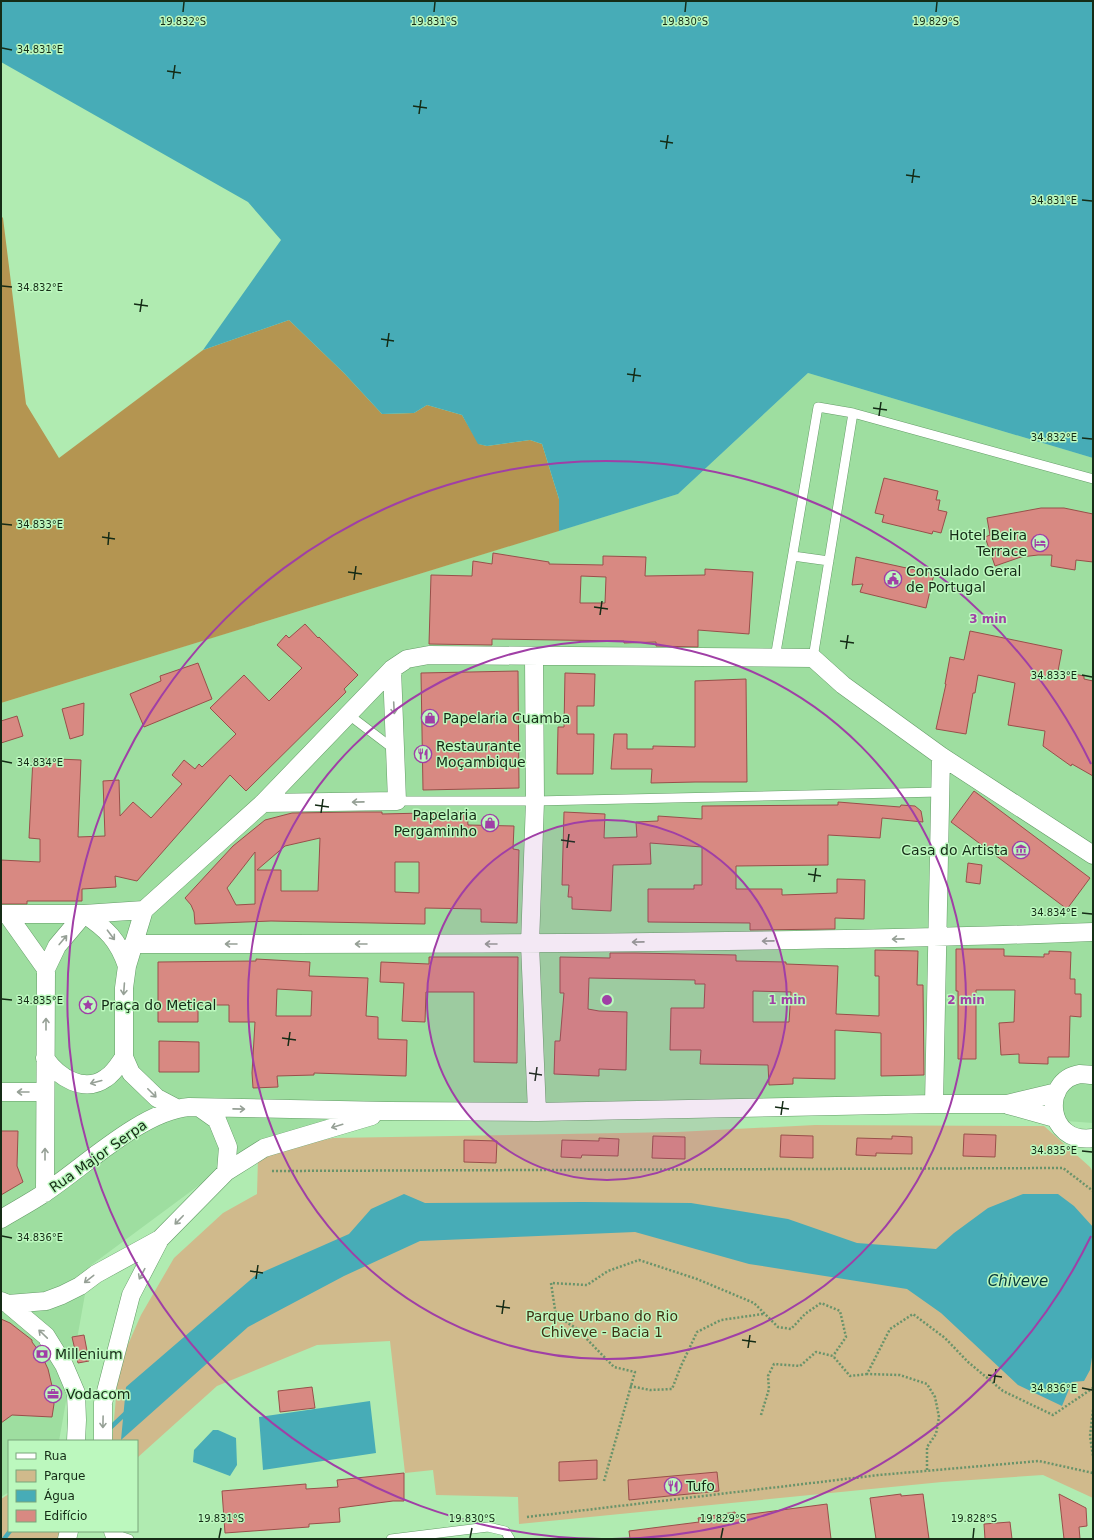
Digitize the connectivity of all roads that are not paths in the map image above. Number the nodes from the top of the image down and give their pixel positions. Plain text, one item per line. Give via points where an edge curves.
1 (853, 413) junction
2 (1093, 479) edge
3 (793, 556) junction
4 (829, 561) junction
5 (534, 657) junction
6 (775, 658) junction
7 (813, 658) junction
8 (392, 669) junction
9 (349, 715) junction
10 (396, 751) junction
11 (941, 756) junction
12 (940, 792) junction
13 (396, 801) junction
14 (535, 801) junction
15 (263, 803) junction
16 (1093, 855) edge
17 (144, 910) junction
18 (4, 914) edge
19 (84, 914) junction
20 (1093, 932) edge
21 (937, 938) junction
22 (133, 944) junction
23 (530, 944) junction
24 (127, 966) junction
25 (46, 969) junction
26 (124, 1057) junction
27 (46, 1058) junction
28 (1093, 1075) edge
29 (1, 1092) edge
30 (45, 1092) junction
31 (1057, 1092) junction
32 (934, 1104) junction
33 (1007, 1104) junction
34 (176, 1108) junction
35 (200, 1108) junction
36 (388, 1111) junction
37 (537, 1112) junction
38 (1055, 1118) junction
39 (1093, 1138) edge
40 (226, 1172) junction
41 (45, 1193) junction
42 (1, 1219) edge
43 (160, 1239) junction
44 (5, 1302) edge
45 (76, 1440) edge
46 (102, 1440) edge
47 (391, 1539) edge
48 (510, 1539) edge

1 - 2 lane
1 - 3 lane via 818,407
1 - 4 lane
3 - 4 lane
3 - 6 lane
4 - 7 lane
5 - 6 street
5 - 8 street via 429,655 407,659
5 - 14 street
6 - 7 street
7 - 11 street via 843,685
8 - 9 street
8 -> 10 street
9 - 10 lane
9 - 15 street
10 - 13 street
11 - 12 street
11 - 16 street
12 - 14 lane
12 - 21 street
13 - 14 lane
13 -> 15 street
14 - 23 street
15 - 17 street
17 - 19 street
17 - 22 street
18 - 19 street
18 - 25 street
19 -> 24 street via 109,932
25 -> 19 street via 58,946
20 - 21 street
21 -> 23 street
21 - 32 street
23 -> 22 street
22 - 24 street
23 - 37 street
24 -> 26 street via 124,988
27 -> 25 street
26 -> 27 street via 106,1079 81,1084 69,1080 53,1068
26 -> 34 street via 131,1073 157,1098
27 - 30 street
28 - 31 street via 1080,1074 1066,1080
30 -> 29 street
41 -> 30 street
31 - 33 street
31 - 38 street via 1053,1105
32 - 33 street, Rua Major Serpa
32 - 37 street, Rua Major Serpa
33 - 38 street
34 - 35 street, Rua Major Serpa
34 - 41 street, Rua Major Serpa via 156,1116 126,1134
35 -> 36 street, Rua Major Serpa
35 - 40 street via 217,1120 228,1147
36 - 37 street, Rua Major Serpa
36 -> 40 street via 264,1148
38 - 39 street via 1070,1135 1085,1139
40 -> 43 street
41 - 42 street, Rua Major Serpa
43 -> 44 street via 96,1274 80,1286 46,1301
43 -> 46 street via 131,1295 103,1403
45 -> 44 street via 76,1393 64,1365 46,1336
47 - 48 lane via 488,1527 505,1532

